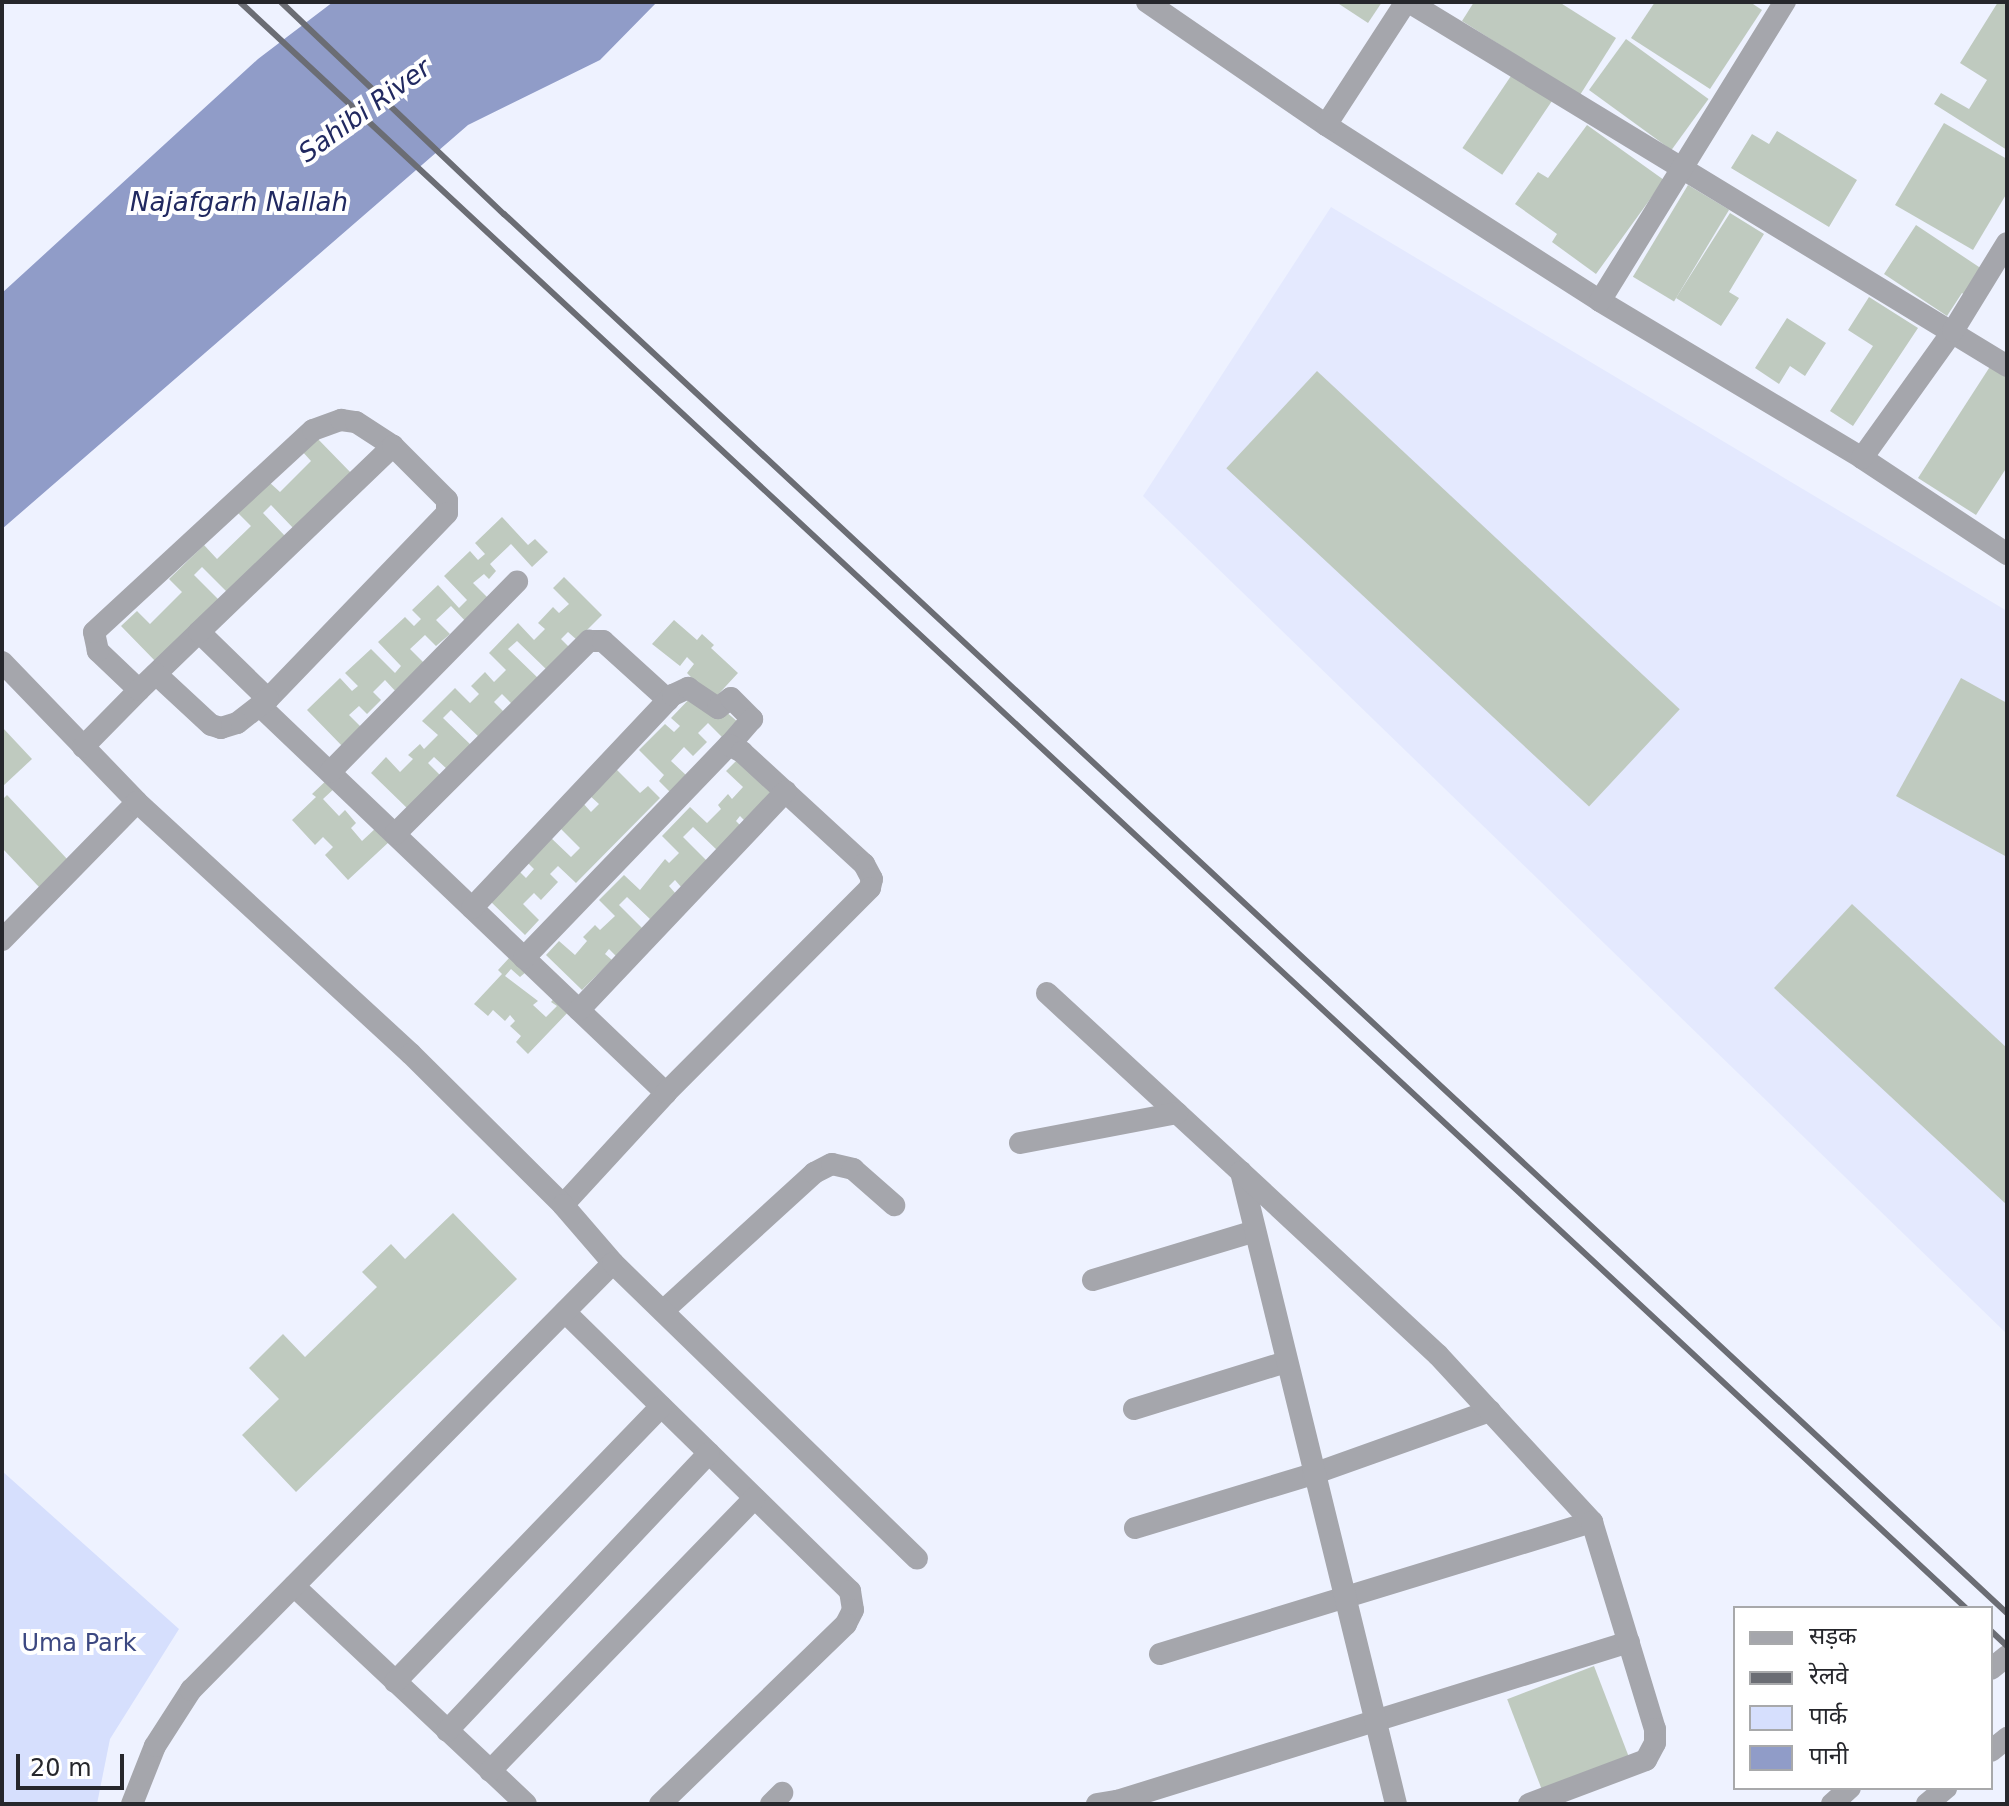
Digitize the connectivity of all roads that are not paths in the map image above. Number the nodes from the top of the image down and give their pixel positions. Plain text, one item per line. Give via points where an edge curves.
1 (1147, 2) edge
2 (1407, 2) edge
3 (1785, 2) edge
4 (1171, 8) edge
5 (1326, 125) junction
6 (1681, 170) junction
7 (2007, 243) edge
8 (1600, 301) junction
9 (1953, 331) junction
10 (2007, 366) edge
11 (393, 446) junction
12 (1862, 458) junction
13 (2007, 554) edge
14 (517, 582) dead end
15 (199, 632) junction
16 (2, 662) edge
17 (156, 674) junction
18 (139, 690) junction
19 (668, 700) junction
20 (264, 702) junction
21 (729, 745) junction
22 (83, 747) junction
23 (330, 772) junction
24 (786, 791) junction
25 (137, 802) junction
26 (395, 834) junction
27 (472, 908) junction
28 (2, 940) edge
29 (524, 958) junction
30 (1047, 993) dead end
31 (579, 1010) junction
32 (666, 1093) junction
33 (1177, 1113) junction
34 (1020, 1143) dead end
35 (1241, 1172) junction
36 (563, 1205) junction
37 (894, 1205) dead end
38 (1255, 1231) junction
39 (613, 1263) junction
40 (1093, 1280) dead end
41 (663, 1311) junction
42 (565, 1312) junction
43 (1286, 1362) junction
44 (661, 1407) junction
45 (1134, 1409) dead end
46 (1490, 1411) junction
47 (709, 1453) junction
48 (1313, 1474) junction
49 (755, 1498) junction
50 (1592, 1522) junction
51 (1135, 1528) dead end
52 (917, 1559) dead end
53 (294, 1586) junction
54 (1343, 1598) junction
55 (1629, 1642) junction
56 (1160, 1654) dead end
57 (395, 1682) junction
58 (1375, 1721) junction
59 (447, 1731) junction
60 (490, 1771) junction
61 (1848, 1790) edge
62 (1944, 1790) edge
63 (132, 1804) edge
64 (526, 1804) edge
65 (660, 1804) edge
66 (1097, 1804) edge
67 (1396, 1804) edge
68 (1529, 1804) edge
69 (1832, 1804) edge
70 (1927, 1804) edge

1 - 4 street
2 - 5 street
2 - 6 street
3 - 6 street
4 - 5 street
5 - 8 street
6 - 8 street
6 - 9 street
7 - 9 street
8 - 12 street
9 - 10 street
9 - 12 street
11 - 15 street
11 - 18 street via 356,422 341,420 313,430 94,632 98,651
11 - 20 street via 447,500 447,513
12 - 13 street
14 - 23 street
15 - 17 street
15 - 20 street
16 - 22 street
17 - 18 street
17 - 20 street via 211,725 221,728 237,723
18 - 22 street
19 - 21 street via 688,688 718,708 731,698 752,719
19 - 26 street via 603,641 589,641
19 - 27 street
20 - 23 street
21 - 24 street
21 - 29 street
22 - 25 street
23 - 26 street
24 - 31 street
24 - 32 street via 864,864 872,879 870,888
25 - 28 street
25 - 36 street via 411,1054
26 - 27 street
27 - 29 street
29 - 31 street
30 - 33 street
31 - 32 street
32 - 36 street
33 - 34 street
33 - 35 street
35 - 38 street
35 - 46 street via 1438,1355
36 - 39 street
37 - 41 street via 853,1169 832,1164 814,1173
38 - 40 street
38 - 43 street
39 - 41 street
39 - 42 street
41 - 52 street
42 - 44 street
42 - 53 street
43 - 45 street
43 - 48 street
44 - 47 street
44 - 57 street
46 - 48 street
46 - 50 street
47 - 49 street
47 - 59 street
48 - 51 street
48 - 54 street
49 - 60 street
49 - 65 street via 850,1591 853,1610 846,1624
50 - 54 street
50 - 55 street
53 - 57 street
53 - 63 street via 191,1690 155,1746
54 - 56 street
54 - 58 street
55 - 58 street
55 - 68 street via 1655,1729 1652,1752 1646,1760
57 - 59 street
58 - 66 street
58 - 67 street
59 - 60 street
60 - 64 street
61 - 69 street
62 - 70 street

